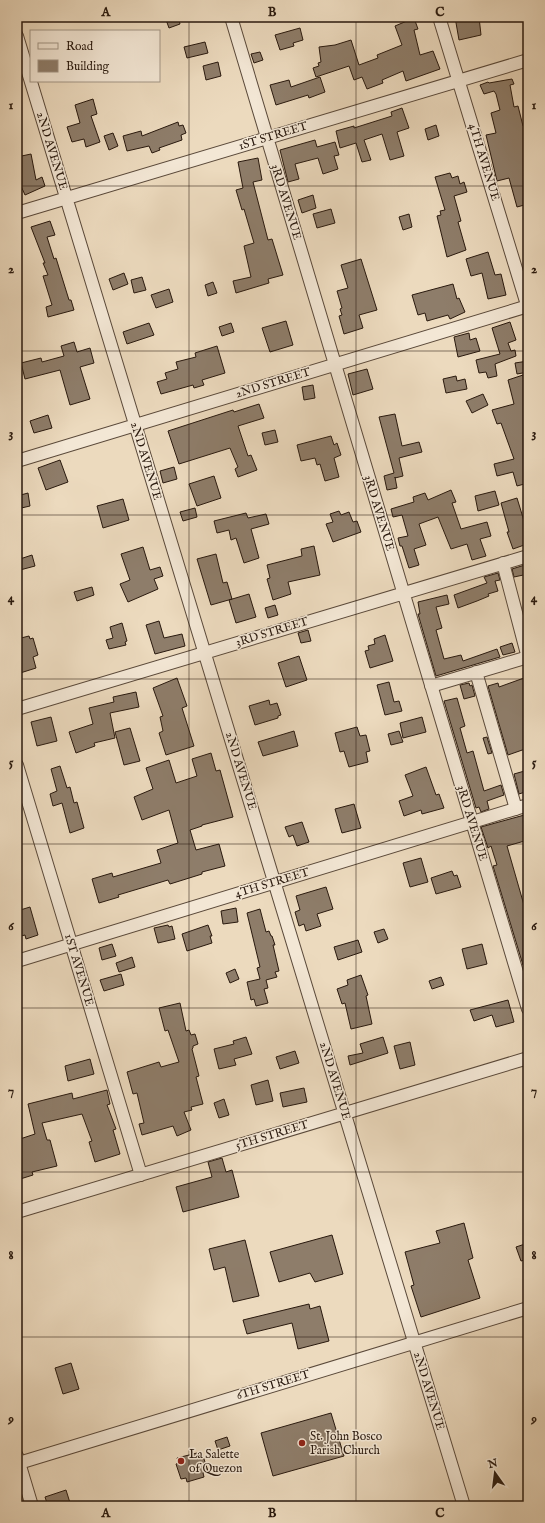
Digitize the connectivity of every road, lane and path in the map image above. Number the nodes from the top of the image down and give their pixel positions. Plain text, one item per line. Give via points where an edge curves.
1 (230, 17) edge
2 (439, 17) edge
3 (17, 36) edge
4 (528, 60) edge
5 (30, 79) edge
6 (460, 80) junction
7 (31, 82) edge
8 (267, 138) junction
9 (66, 198) junction
10 (17, 213) edge
11 (528, 307) edge
12 (335, 364) junction
13 (135, 425) junction
14 (17, 461) edge
15 (528, 556) edge
16 (503, 563) junction
17 (403, 593) junction
18 (205, 653) junction
19 (528, 657) edge
20 (476, 672) junction
21 (431, 686) junction
22 (17, 709) edge
23 (17, 765) edge
24 (528, 805) edge
25 (516, 809) junction
26 (472, 822) junction
27 (274, 883) junction
28 (71, 945) junction
29 (17, 961) edge
30 (528, 1009) edge
31 (528, 1058) edge
32 (345, 1113) junction
33 (141, 1175) junction
34 (17, 1212) edge
35 (528, 1308) edge
36 (414, 1342) junction
37 (18, 1460) edge
38 (32, 1506) edge
39 (464, 1506) edge

1 - 8 street, 3RD AVENUE
2 - 6 street, 4TH AVENUE
3 - 5 street, 2ND AVENUE
4 - 6 street, 1ST STREET
6 - 8 street, 1ST STREET
6 - 11 street, 4TH AVENUE
7 - 9 street, 2ND AVENUE
8 - 9 street, 1ST STREET
8 - 12 street, 3RD AVENUE
9 - 10 street, 1ST STREET
9 - 13 street, 2ND AVENUE
11 - 12 street, 2ND STREET
12 - 13 street, 2ND STREET
12 - 17 street, 3RD AVENUE
13 - 14 street, 2ND STREET
13 - 18 street, 2ND AVENUE
15 - 16 street, 3RD STREET
16 - 17 street, 3RD STREET
16 - 19 street
17 - 18 street, 3RD STREET
17 - 21 street, 3RD AVENUE
18 - 22 street, 3RD STREET
18 - 27 street, 2ND AVENUE
19 - 20 street
20 - 21 street
20 - 25 street
21 - 26 street, 3RD AVENUE
23 - 28 street, 1ST AVENUE
24 - 25 street, 4TH STREET
25 - 26 street, 4TH STREET
26 - 27 street, 4TH STREET
26 - 30 street, 3RD AVENUE
27 - 28 street, 4TH STREET
27 - 32 street, 2ND AVENUE
28 - 29 street, 4TH STREET
28 - 33 street, 1ST AVENUE
31 - 32 street, 5TH STREET
32 - 33 street, 5TH STREET
32 - 36 street, 2ND AVENUE
33 - 34 street, 5TH STREET
35 - 36 street, 6TH STREET
36 - 37 street, 6TH STREET
36 - 39 street, 2ND AVENUE
37 - 38 street

